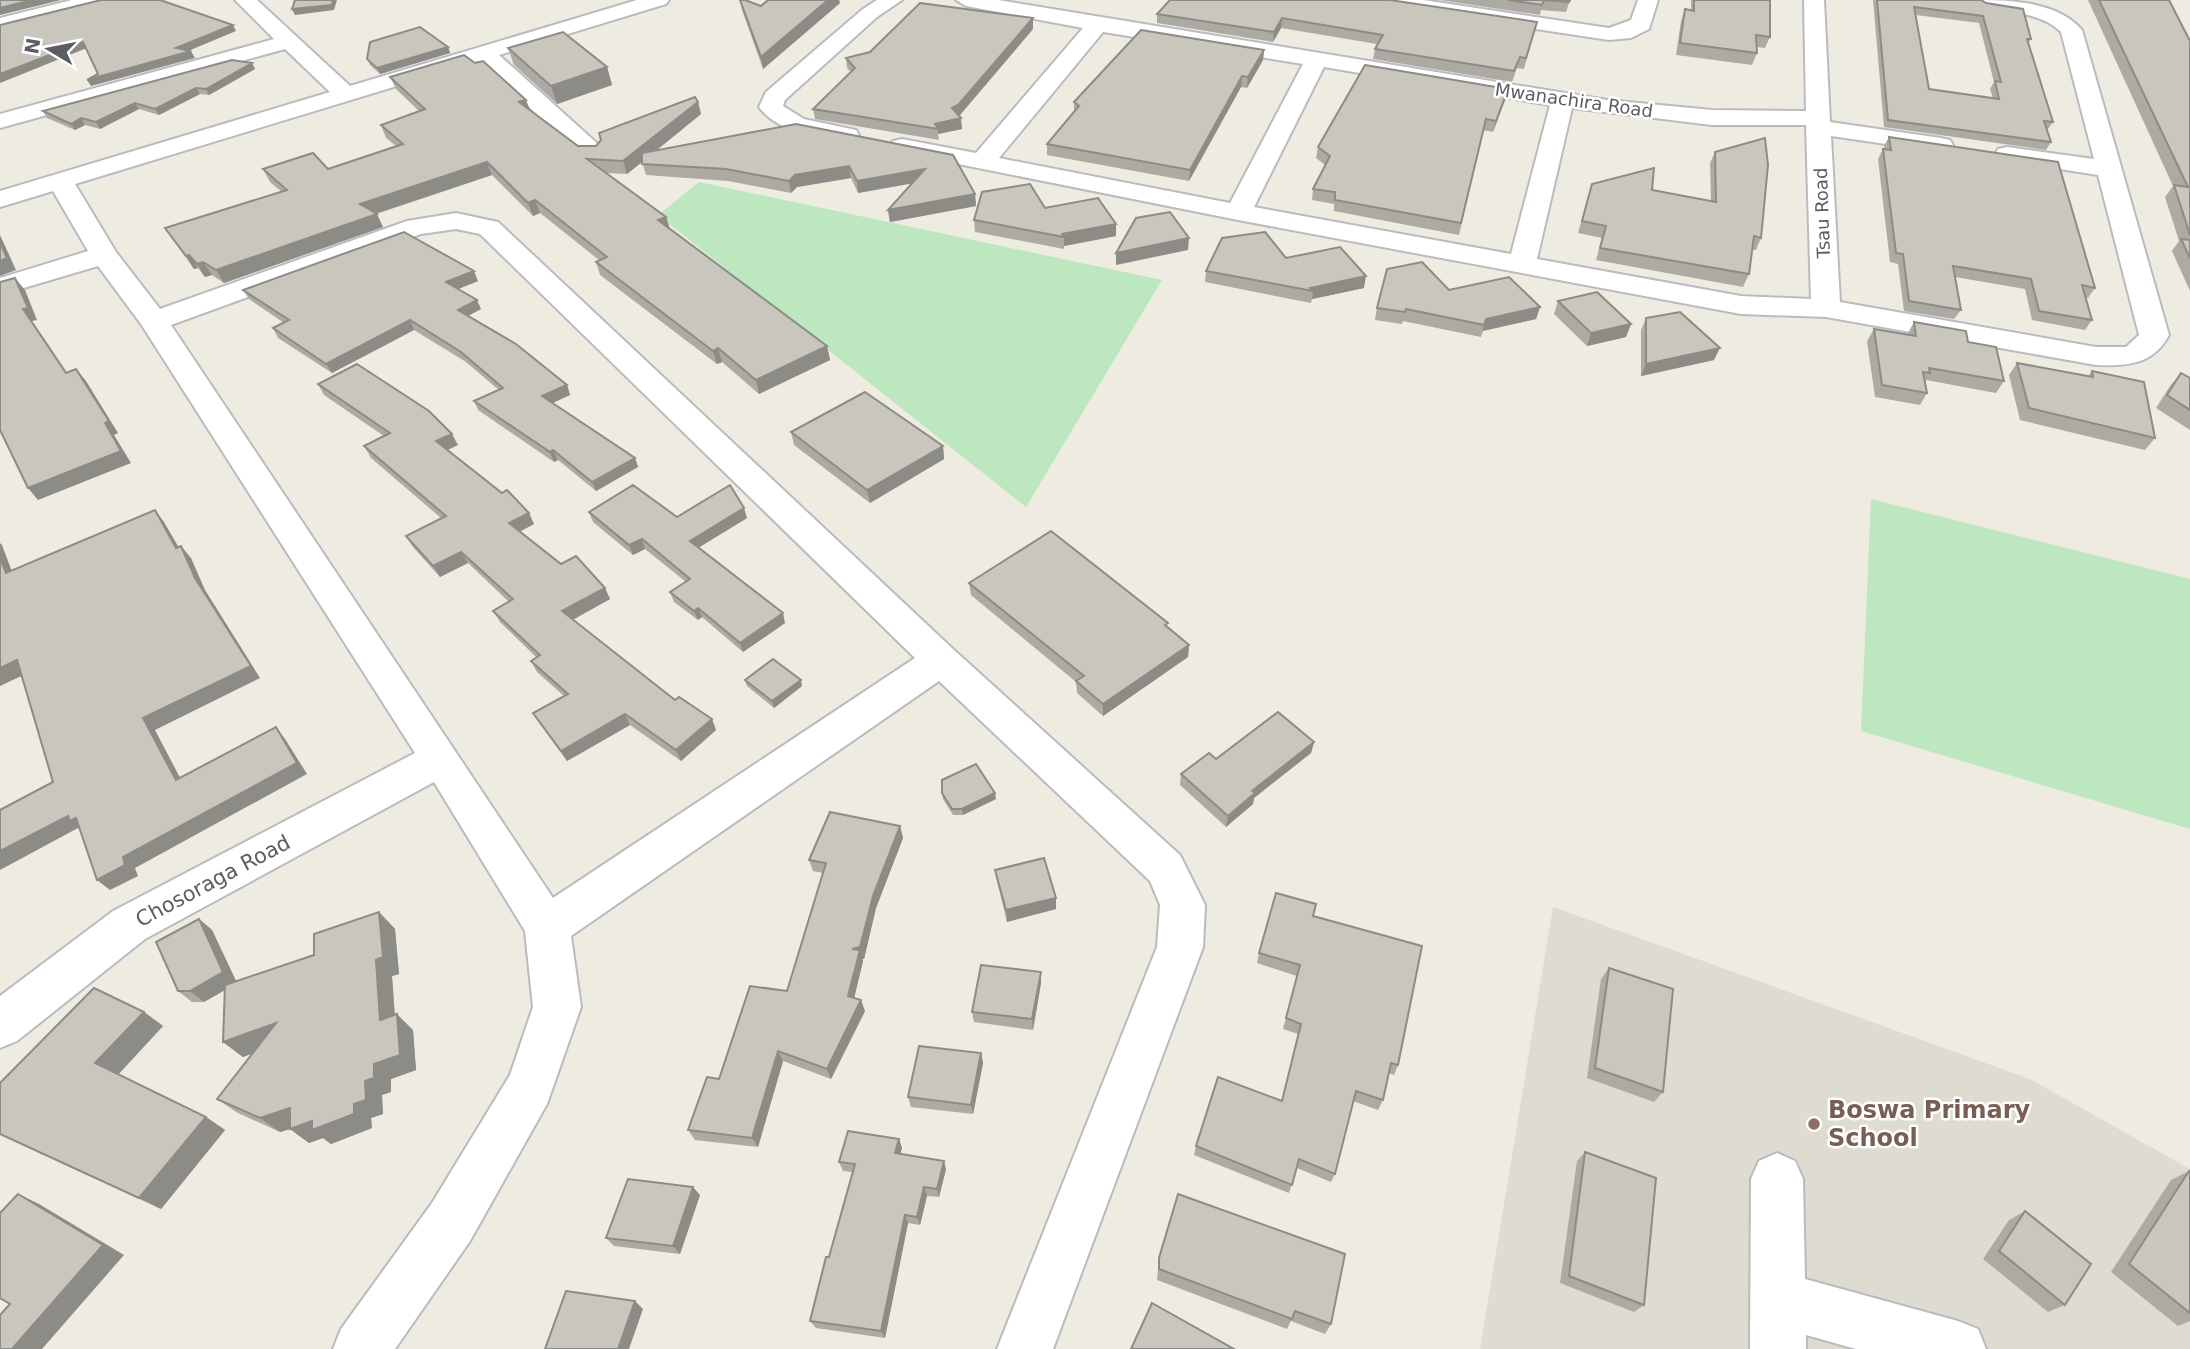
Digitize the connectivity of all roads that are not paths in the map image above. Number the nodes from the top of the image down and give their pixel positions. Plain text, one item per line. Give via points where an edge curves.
1 (97, 0) edge
2 (245, 0) edge
3 (659, 0) edge
4 (892, 0) edge
5 (966, 0) edge
6 (1381, 0) edge
7 (1648, 0) edge
8 (1814, 0) edge
9 (1978, 0) edge
10 (997, 3) edge
11 (1099, 23) junction
12 (0, 24) edge
13 (287, 42) junction
14 (483, 53) junction
15 (1317, 59) junction
16 (345, 94) junction
17 (1563, 99) junction
18 (0, 121) edge
19 (1818, 122) junction
20 (591, 151) edge
21 (982, 161) junction
22 (2109, 169) junction
23 (60, 181) junction
24 (0, 199) edge
25 (1238, 212) junction
26 (104, 255) junction
27 (1522, 265) junction
28 (0, 287) edge
29 (1826, 308) junction
30 (154, 321) junction
31 (941, 660) junction
32 (441, 759) junction
33 (547, 928) junction
34 (0, 1025) edge
35 (1777, 1179) dead end
36 (1779, 1324) edge
37 (361, 1349) edge
38 (1025, 1349) edge
39 (1958, 1349) edge

1 - 12 street
2 - 13 street
3 - 14 street
4 - 21 street via 870,13 774,97 771,107 780,118 798,126
5 - 10 street, Mwanachira Road
6 - 7 street via 1609,34 1641,24
8 - 19 street
9 - 22 street via 2034,8 2065,22
10 - 11 street, Mwanachira Road
11 - 15 street, Mwanachira Road
11 - 21 street
13 - 16 street
13 - 18 street
14 - 16 street
14 - 20 street
15 - 17 street, Mwanachira Road
15 - 25 street
16 - 23 street
17 - 19 street, Mwanachira Road via 1720,119
17 - 27 street
19 - 22 street, Mwanachira Road
19 - 29 street, Tsau Road
21 - 25 street
22 - 29 street via 2154,335 2150,347 2139,354 2096,356
23 - 24 street
23 - 26 street
25 - 27 street
26 - 28 street
26 - 30 street
27 - 29 street via 1741,305
30 - 31 street via 416,227 456,221 489,228
30 - 32 street
31 - 33 street
31 - 38 street via 1164,868 1183,896 1186,918 1180,947
32 - 33 street
32 - 34 street, Chosoraga Road via 129,925
33 - 37 street via 557,1007 530,1087 451,1222
35 - 36 street
36 - 39 street

